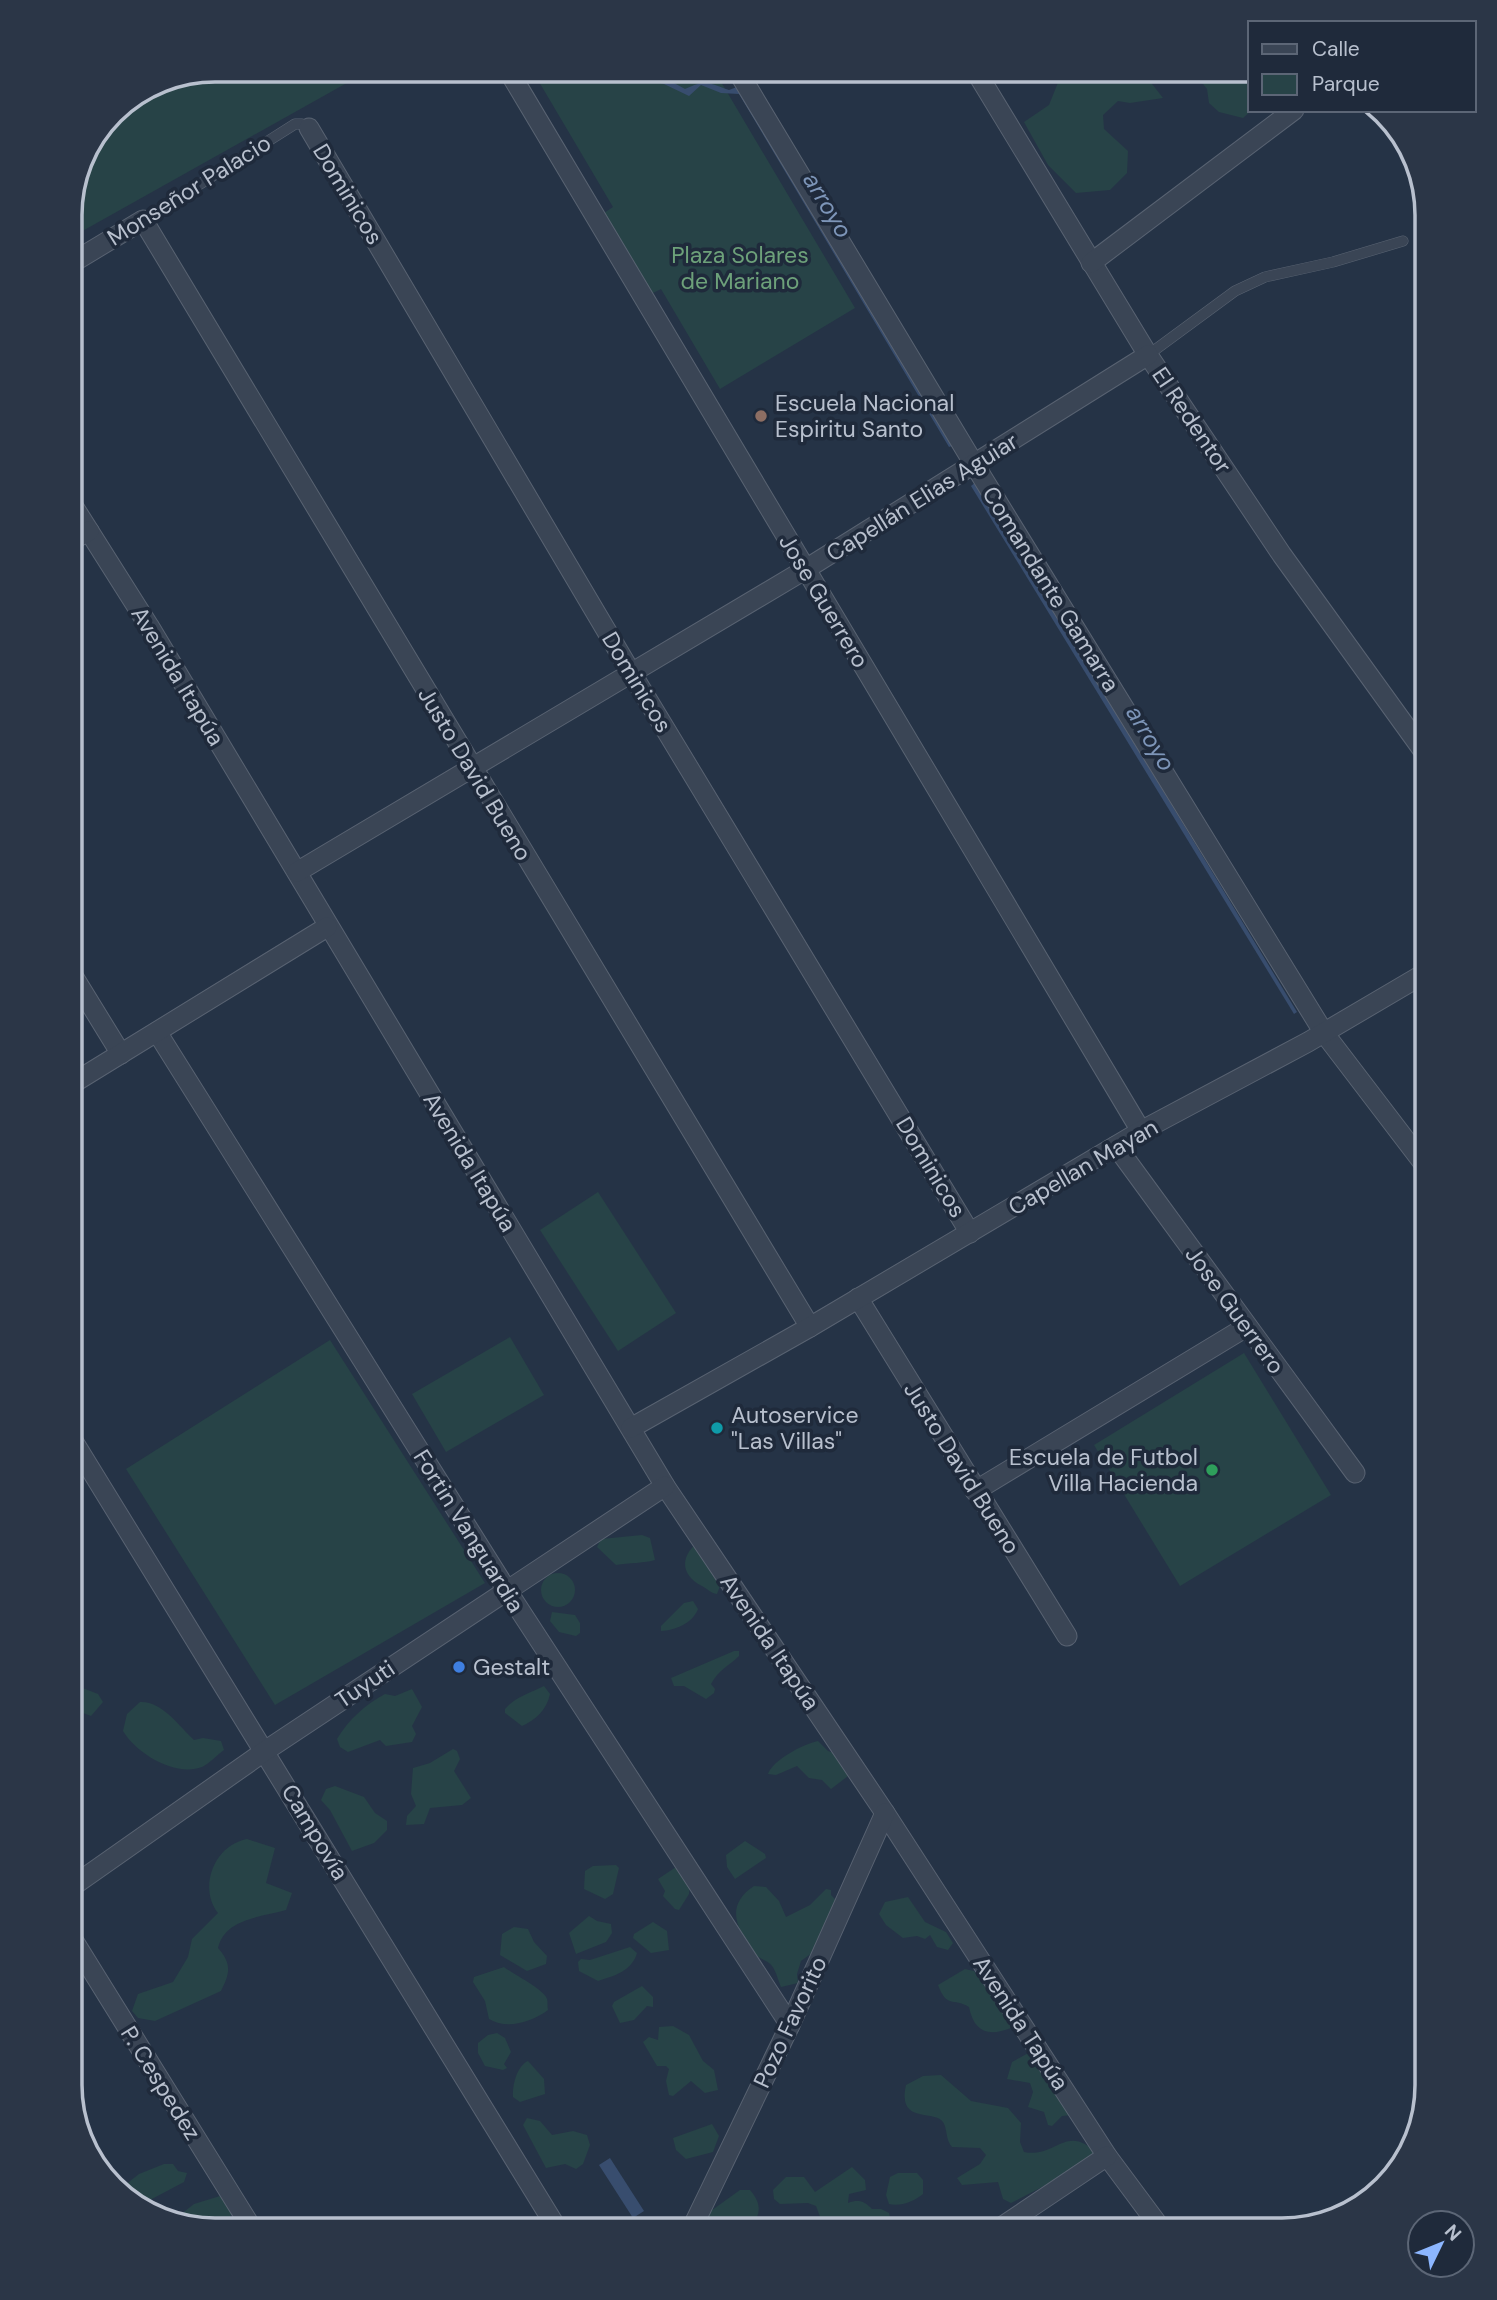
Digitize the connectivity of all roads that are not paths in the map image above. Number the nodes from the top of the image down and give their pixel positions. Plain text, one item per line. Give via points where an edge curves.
1 (515, 82) edge
2 (745, 82) edge
3 (983, 83) edge
4 (1291, 112) edge
5 (309, 128) joint
6 (144, 220) junction
7 (1403, 241) dead end
8 (83, 256) edge
9 (1091, 263) junction
10 (1148, 355) junction
11 (974, 464) junction
12 (83, 521) edge
13 (89, 531) junction
14 (83, 534) edge
15 (806, 569) junction
16 (632, 674) junction
17 (1415, 740) edge
18 (471, 767) junction
19 (297, 872) junction
20 (327, 927) junction
21 (1415, 979) edge
22 (83, 991) edge
23 (157, 1032) junction
24 (1324, 1032) junction
25 (121, 1054) junction
26 (83, 1077) edge
27 (1141, 1131) junction
28 (1116, 1146) junction
29 (1415, 1152) edge
30 (970, 1233) junction
31 (858, 1298) junction
32 (810, 1326) junction
33 (1246, 1327) junction
34 (631, 1428) junction
35 (82, 1456) edge
36 (1355, 1473) dead end
37 (665, 1486) junction
38 (975, 1491) junction
39 (506, 1590) junction
40 (1067, 1636) dead end
41 (265, 1751) junction
42 (885, 1813) junction
43 (82, 1879) edge
44 (82, 1955) edge
45 (790, 2025) junction
46 (1107, 2156) junction
47 (245, 2217) edge
48 (550, 2217) edge
49 (697, 2217) edge
50 (1015, 2218) edge
51 (1153, 2218) edge

1 - 15 street, Jose Guerrero
2 - 11 street, Comandante Gamarra
3 - 9 street, El Redentor
4 - 9 street
5 - 6 lane, Monseñor Palacio via 295,124
5 - 16 street, Dominicos
6 - 8 street, Monseñor Palacio
6 - 18 street, Justo David Bueno
7 - 10 lane via 1265,277 1235,291
9 - 10 street, El Redentor
10 - 11 street, Capellán Elias Aguiar
10 - 17 street, El Redentor via 1282,555
11 - 15 street, Capellán Elias Aguiar
11 - 24 street, Comandante Gamarra
12 - 13 street, Avenida Itapúa
13 - 14 street
13 - 19 street, Avenida Itapúa
15 - 16 street, Capellán Elias Aguiar
15 - 27 street, Jose Guerrero
16 - 18 street, Capellán Elias Aguiar
16 - 30 street, Dominicos
18 - 19 street, Capellán Elias Aguiar
18 - 32 street, Justo David Bueno
19 - 20 street, Avenida Itapúa
20 - 23 street
20 - 34 street, Avenida Itapúa
21 - 24 street, Capellan Mayan
22 - 25 street
23 - 25 street
23 - 39 street, Fortin Vanguardia
24 - 27 street, Capellan Mayan
24 - 29 street, Comandante Gamarra
25 - 26 street
27 - 28 street, Capellan Mayan
28 - 30 street, Capellan Mayan
28 - 33 street, Jose Guerrero
30 - 31 street, Capellan Mayan
31 - 32 street, Capellan Mayan
31 - 38 street, Justo David Bueno
32 - 34 street, Capellan Mayan
33 - 36 street, Jose Guerrero
33 - 38 street
34 - 37 street, Avenida Itapúa
35 - 41 street, Campovía
37 - 39 street, Tuyuti
37 - 42 street, Avenida Itapúa
38 - 40 street, Justo David Bueno
39 - 41 street, Tuyuti
39 - 45 street, Fortin Vanguardia
41 - 43 street, Tuyuti
41 - 48 street, Campovía
42 - 45 street, Pozo Favorito
42 - 46 street, Avenida Tapúa
44 - 47 street, P. Cespedez
45 - 49 street, Pozo Favorito
46 - 50 street
46 - 51 street, Avenida Tapúa

